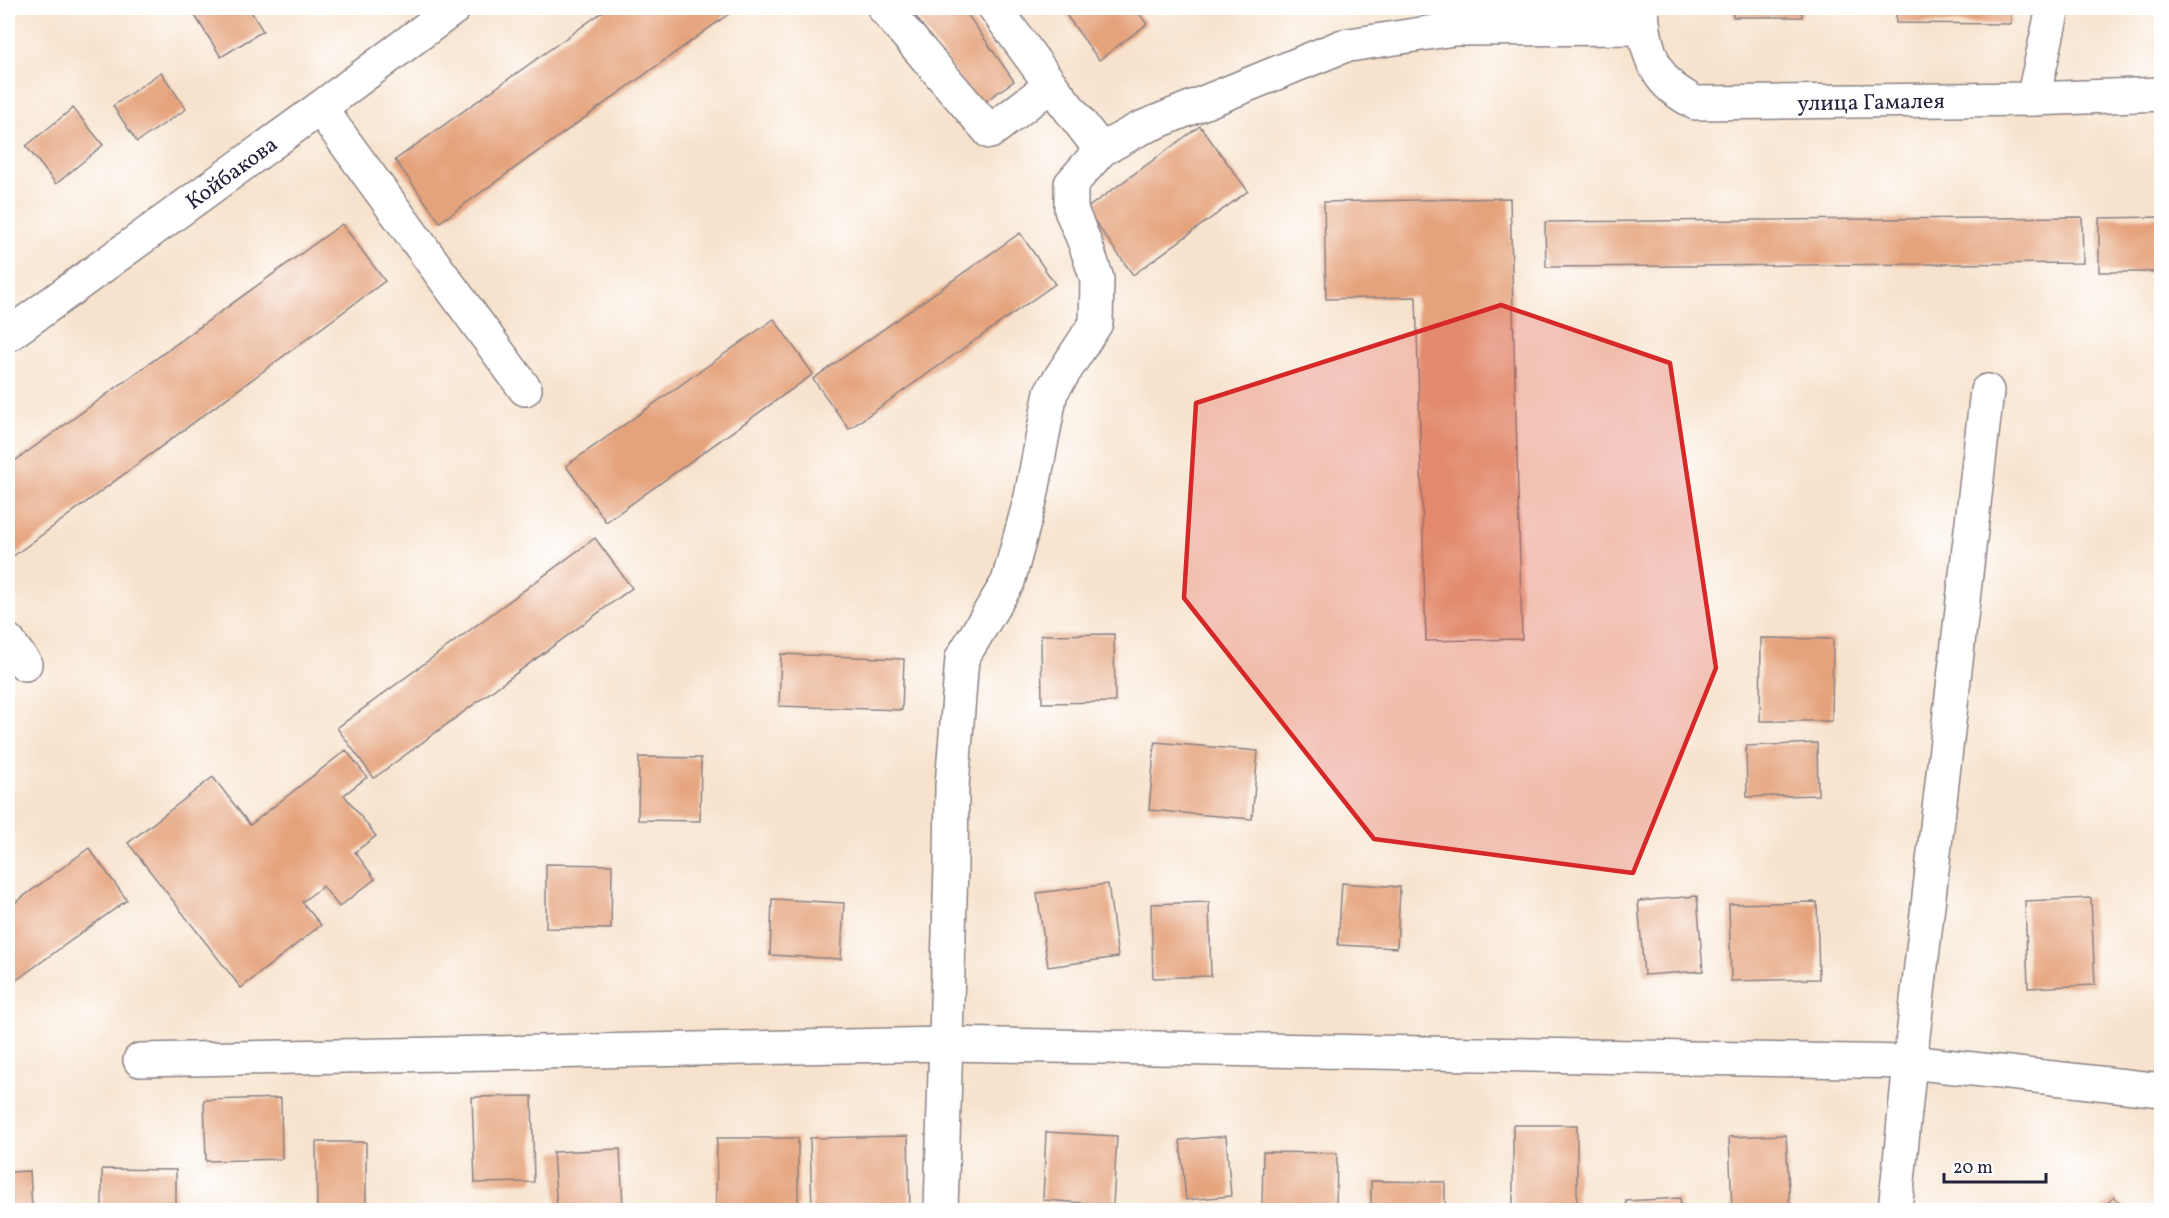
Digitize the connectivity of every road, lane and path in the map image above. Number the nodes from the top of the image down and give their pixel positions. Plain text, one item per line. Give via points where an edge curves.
1 (454, 8) edge
2 (884, 8) edge
3 (995, 8) edge
4 (2053, 8) edge
5 (1642, 18) edge
6 (1051, 85) junction
7 (2162, 94) edge
8 (2033, 99) junction
9 (320, 108) junction
10 (1101, 150) junction
11 (8, 335) edge
12 (525, 389) dead end
13 (1987, 391) dead end
14 (946, 1044) junction
15 (140, 1060) dead end
16 (1910, 1062) junction
17 (2162, 1090) edge
18 (941, 1210) edge
19 (1895, 1210) edge

1 - 9 street, Койбакова
2 - 6 street via 990,132
3 - 6 street
4 - 8 street
5 - 8 street, улица Гамалея via 1657,70 1672,87 1695,103
5 - 10 street via 1454,29 1343,46 1139,129
6 - 10 street
7 - 8 street, улица Гамалея
9 - 11 street, Койбакова
9 - 12 street
10 - 14 street via 1071,184 1071,210 1097,279 1096,323 1051,392 1031,497 1008,582 962,658 952,786
13 - 16 street
14 - 15 street
14 - 16 street
14 - 18 street
16 - 17 street
16 - 19 street

